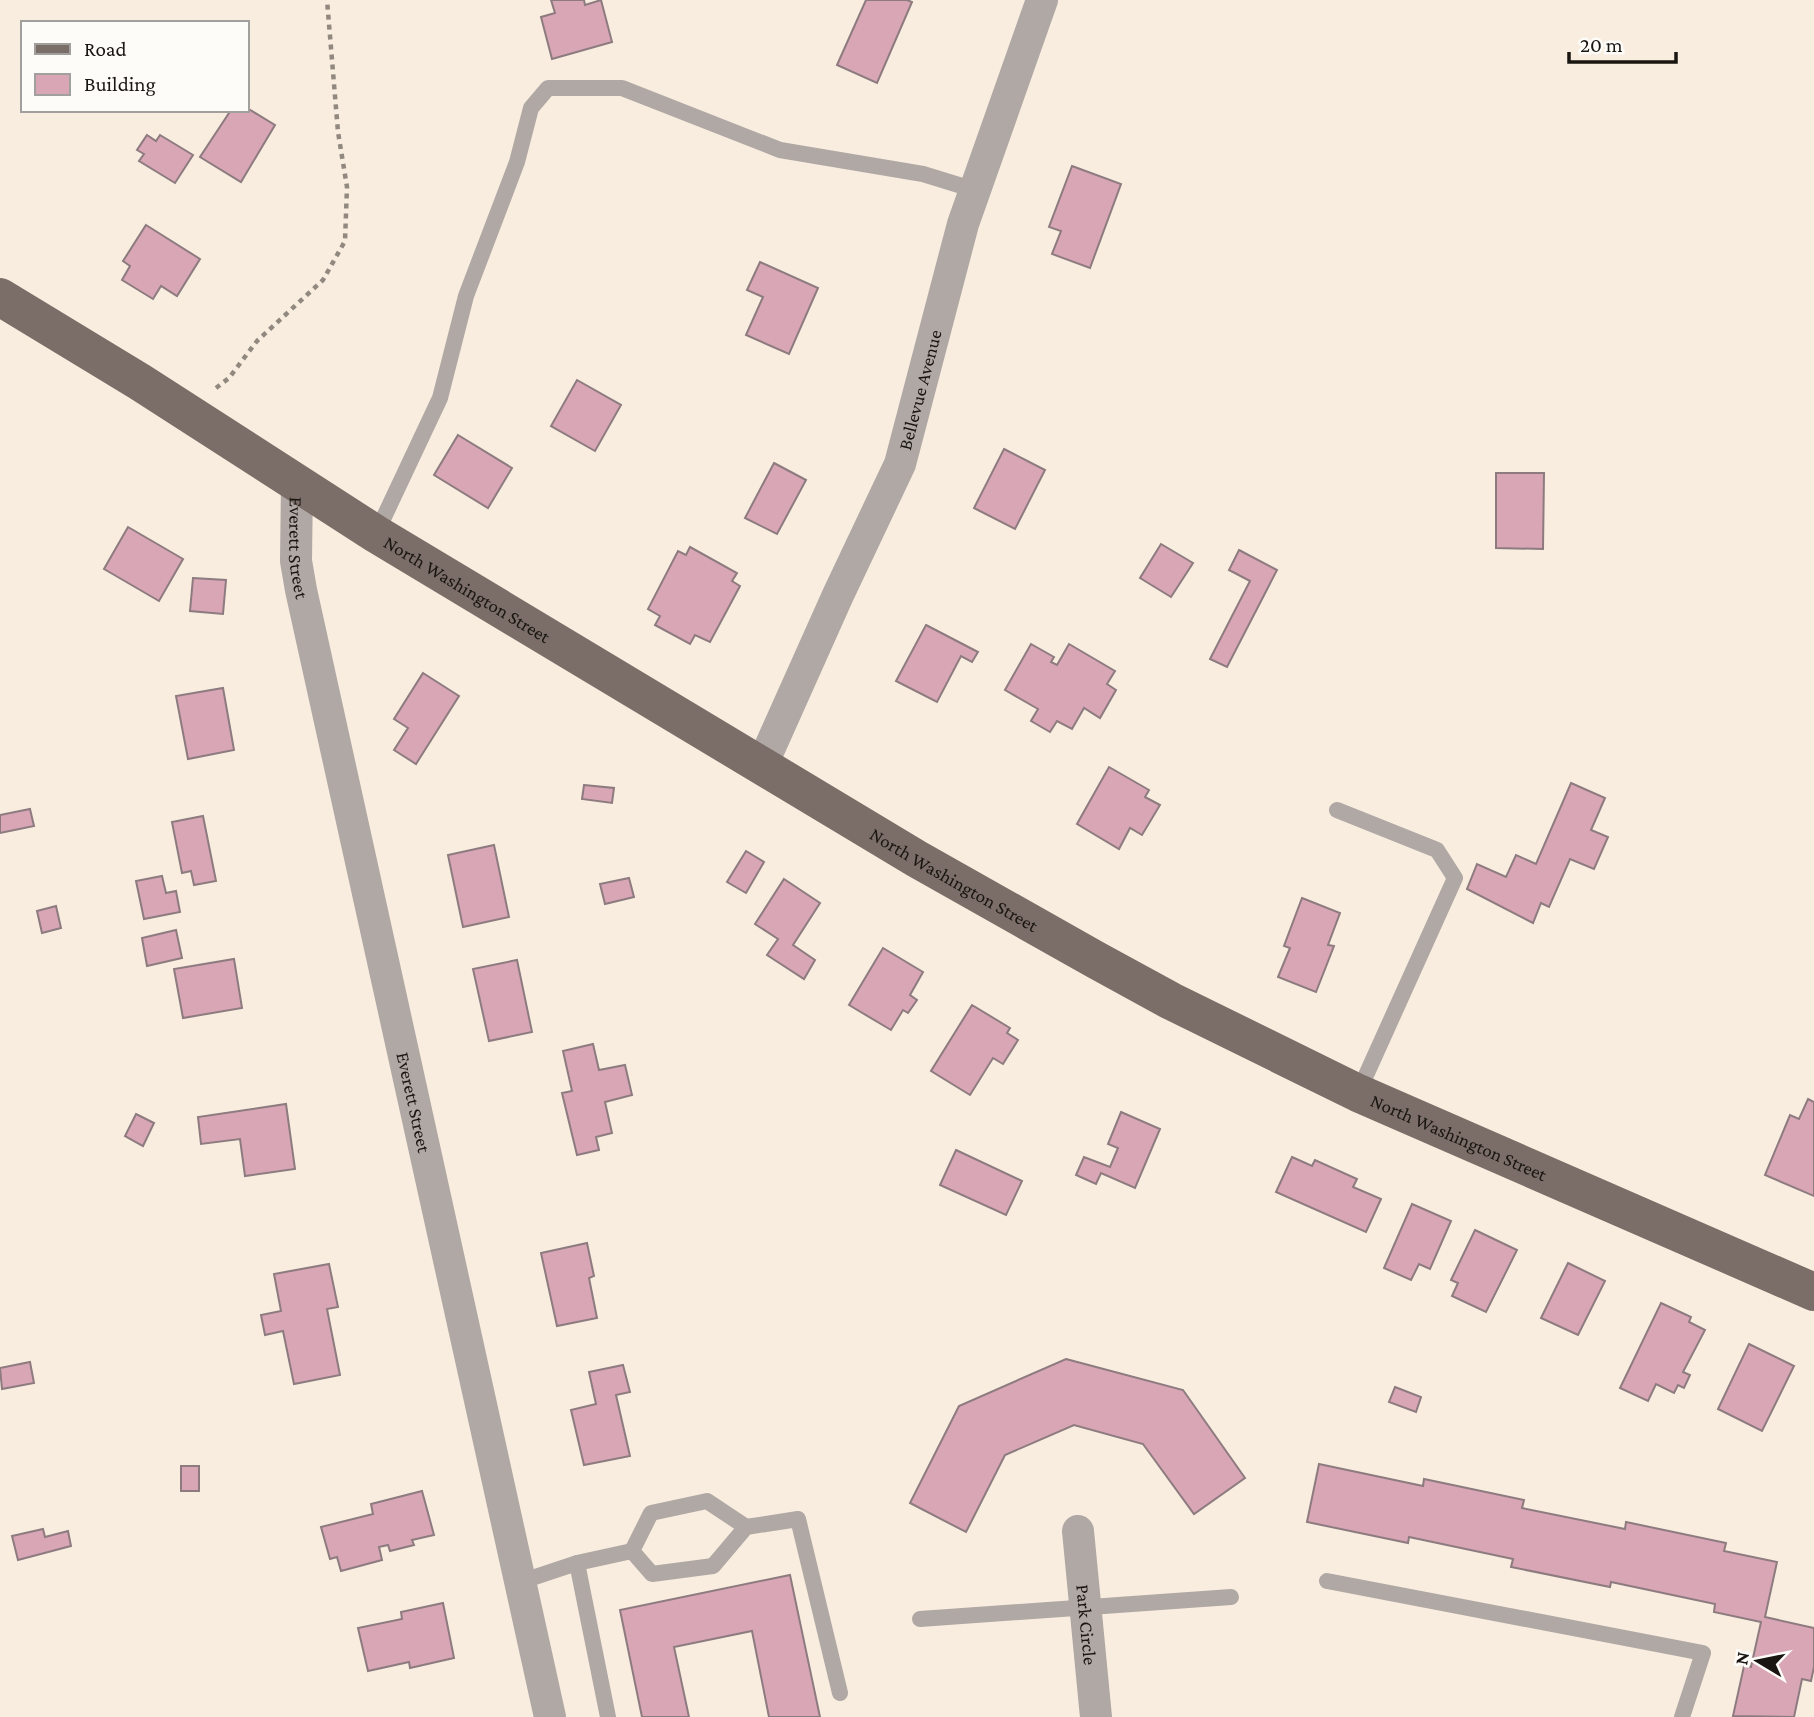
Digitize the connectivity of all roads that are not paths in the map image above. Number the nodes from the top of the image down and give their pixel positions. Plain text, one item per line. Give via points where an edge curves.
1 (1042, 0) edge
2 (975, 190) junction
3 (0, 297) edge
4 (297, 483) junction
5 (376, 534) junction
6 (762, 765) junction
7 (1337, 810) dead end
8 (1358, 1093) junction
9 (1814, 1292) edge
10 (746, 1527) junction
11 (1078, 1531) dead end
12 (632, 1551) junction
13 (577, 1563) junction
14 (520, 1581) junction
15 (1326, 1581) dead end
16 (1231, 1597) dead end
17 (1085, 1607) junction
18 (920, 1619) dead end
19 (840, 1693) dead end
20 (550, 1717) edge
21 (608, 1717) edge
22 (1096, 1717) edge
23 (1682, 1717) edge

1 - 2 street, Bellevue Avenue
2 - 5 lane via 923,174 780,150 622,88 548,88 531,108 517,162 466,296 440,398
2 - 6 street, Bellevue Avenue via 900,464
3 - 4 main road, North Washington Street
4 - 5 main road, North Washington Street
4 - 14 street, Everett Street via 296,561 301,590
5 - 6 main road, North Washington Street
6 - 8 main road, North Washington Street via 916,859 1096,960
7 - 8 lane via 1437,850 1455,878
8 - 9 main road, North Washington Street
10 - 12 lane via 713,1566 652,1574
10 - 12 lane via 708,1501 651,1513
10 - 19 lane via 798,1519
11 - 17 street, Park Circle
12 - 13 lane
13 - 14 lane
13 - 21 lane
14 - 20 street, Everett Street
15 - 23 lane via 1703,1653
16 - 17 lane
17 - 18 lane
17 - 22 street, Park Circle

